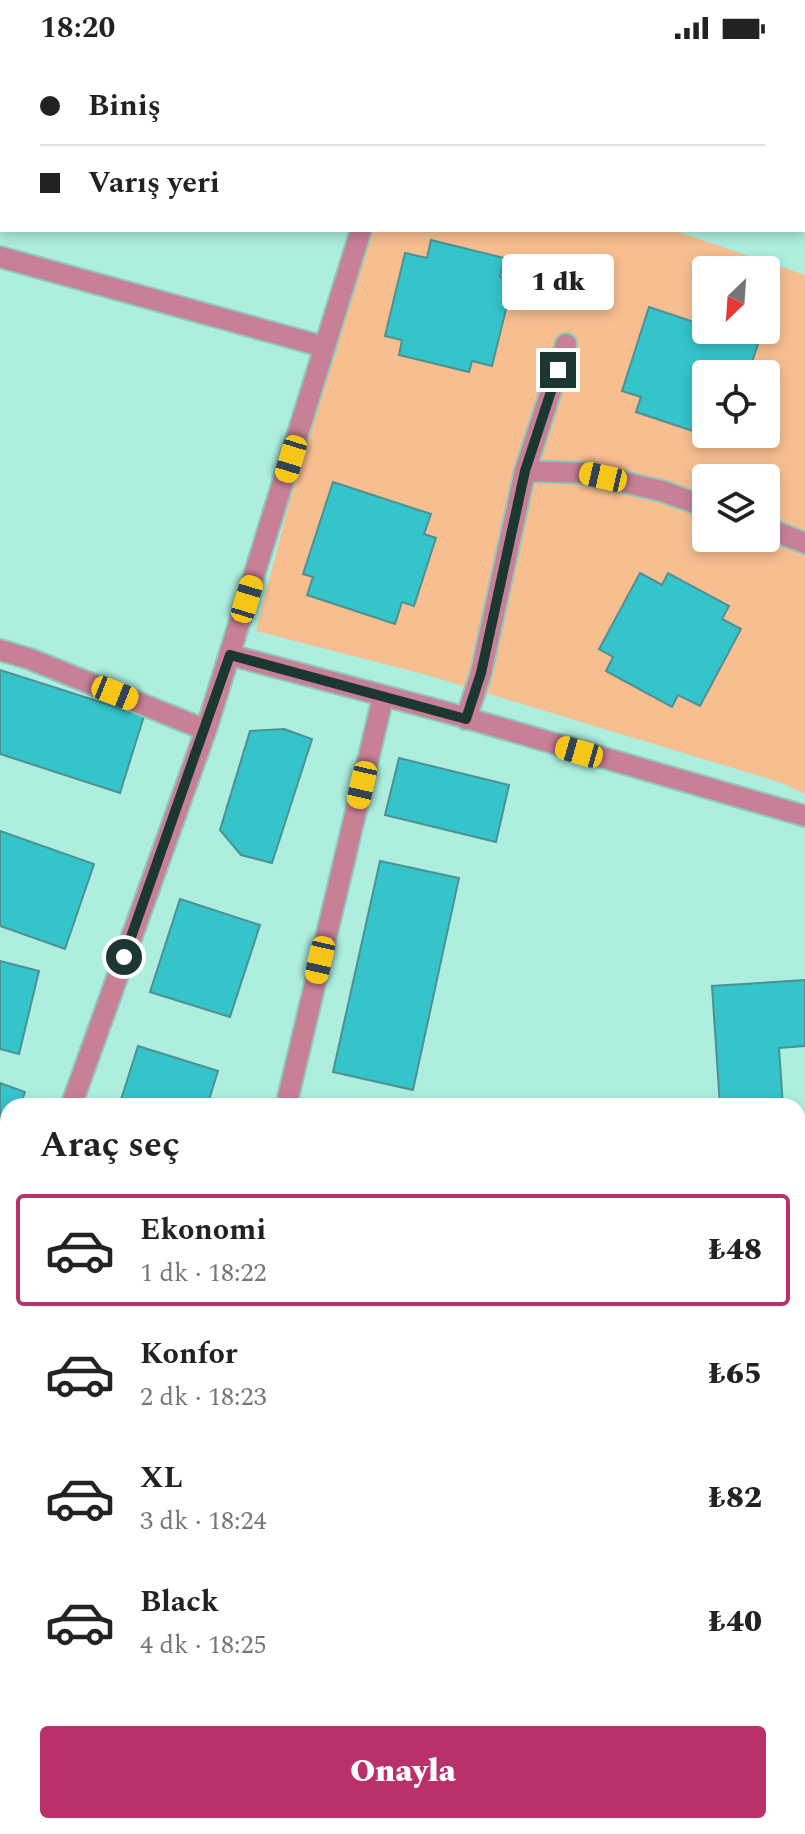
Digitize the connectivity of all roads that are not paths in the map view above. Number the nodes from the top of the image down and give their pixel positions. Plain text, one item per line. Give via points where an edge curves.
1 (360, 232) edge
2 (0, 257) edge
3 (566, 344) dead end
4 (325, 347) junction
5 (525, 471) junction
6 (692, 502) edge
7 (780, 533) edge
8 (805, 543) edge
9 (0, 650) edge
10 (230, 655) junction
11 (383, 697) junction
12 (466, 719) junction
13 (206, 730) junction
14 (805, 816) edge
15 (74, 1098) edge
16 (288, 1098) edge

1 - 4 street
2 - 4 street
3 - 5 street
4 - 10 street
5 - 6 street via 583,473
5 - 12 street
7 - 8 street
9 - 13 street
10 - 11 street
10 - 13 street
11 - 12 street
11 - 16 street
12 - 14 street
13 - 15 street

